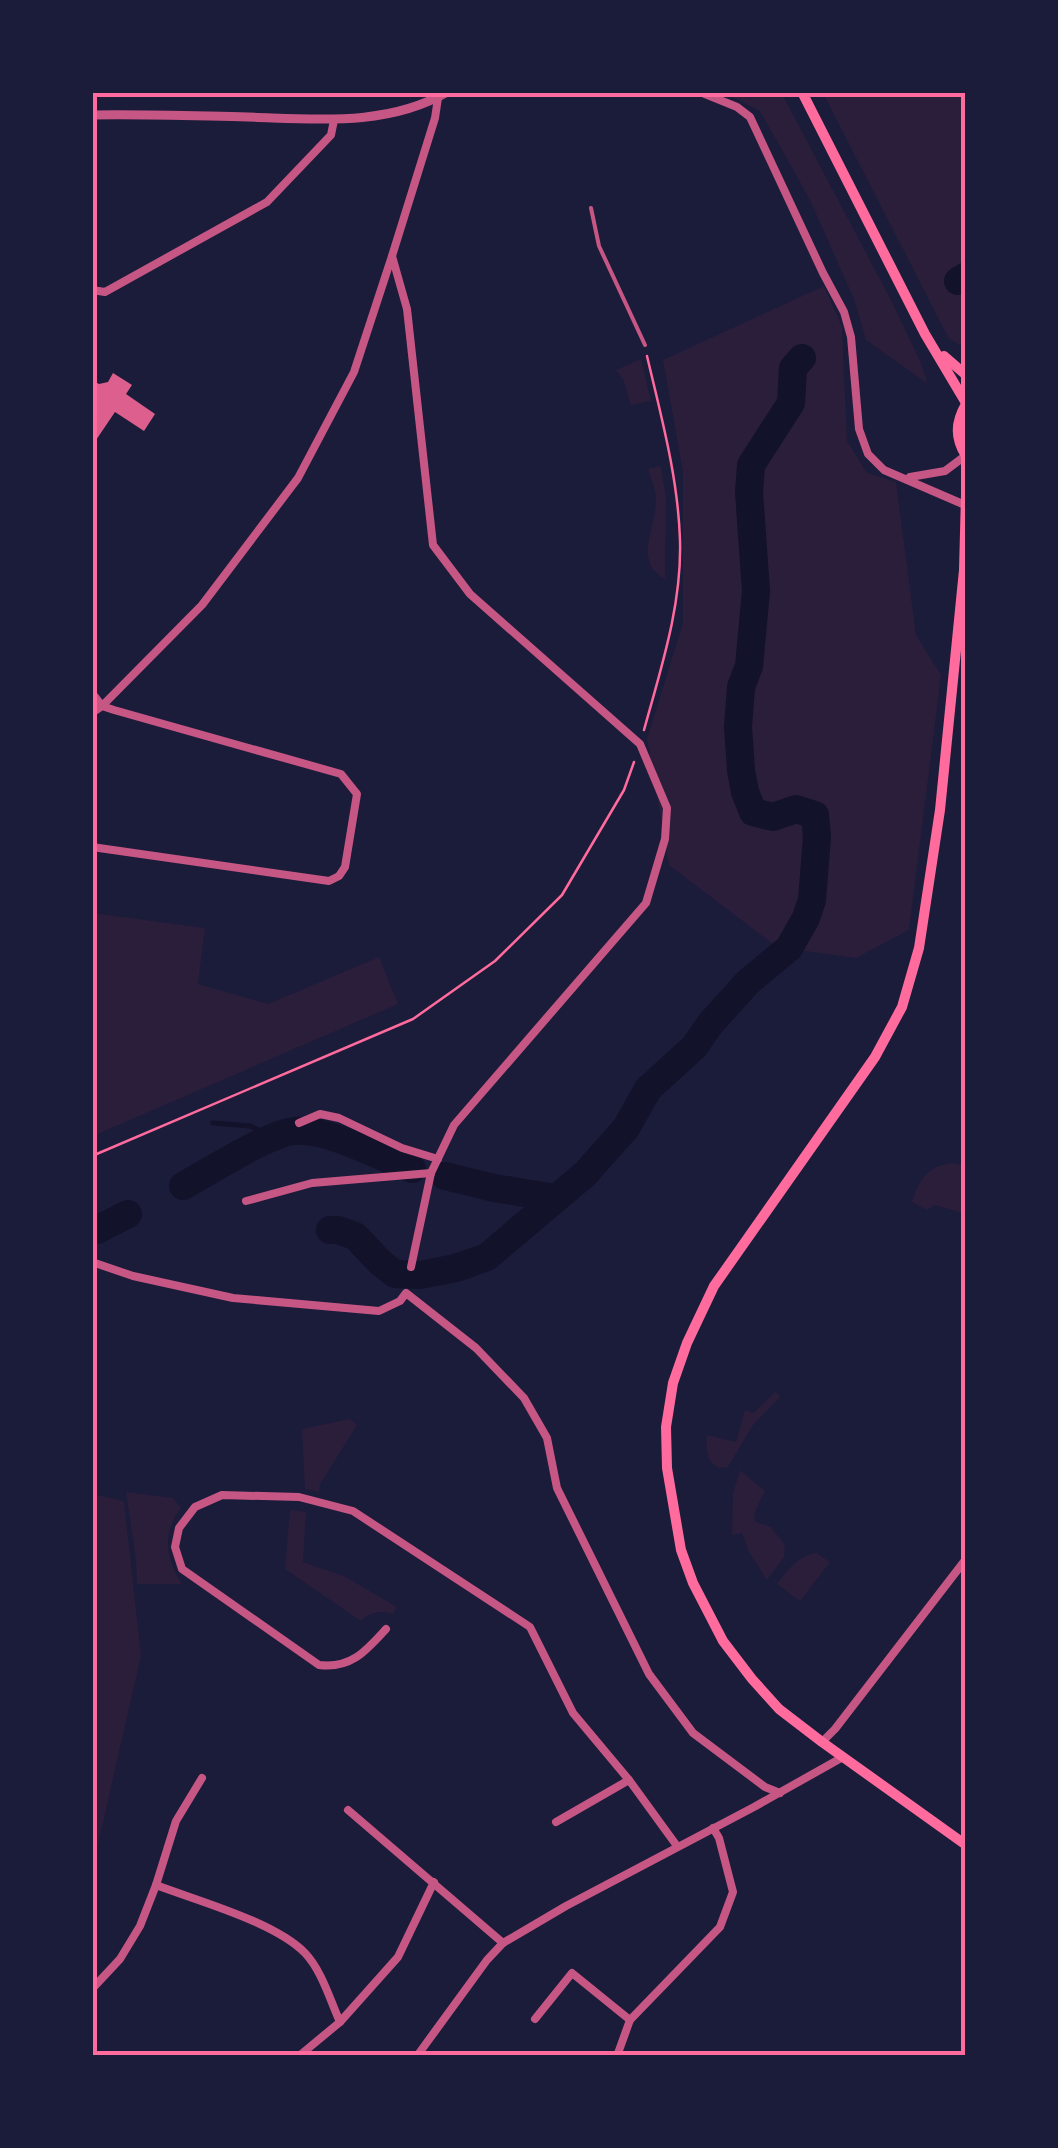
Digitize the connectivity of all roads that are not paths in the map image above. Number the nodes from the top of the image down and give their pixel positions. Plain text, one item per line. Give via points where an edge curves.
1 (700, 92) edge
2 (802, 92) edge
3 (442, 95) edge
4 (92, 115) edge
5 (334, 120) junction
6 (591, 208) dead end
7 (392, 256) junction
8 (92, 290) edge
9 (924, 334) junction
10 (644, 344) road end
11 (966, 375) edge
12 (966, 404) edge
13 (965, 456) edge
14 (906, 478) junction
15 (966, 495) edge
16 (964, 504) edge
17 (965, 567) edge
18 (92, 693) edge
19 (102, 706) junction
20 (92, 713) edge
21 (92, 848) edge
22 (299, 1124) dead end
23 (438, 1159) junction
24 (431, 1173) junction
25 (246, 1201) dead end
26 (92, 1262) edge
27 (412, 1266) dead end
28 (966, 1559) edge
29 (386, 1629) dead end
30 (822, 1742) junction
31 (843, 1756) junction
32 (202, 1778) dead end
33 (629, 1780) junction
34 (780, 1793) junction
35 (348, 1810) dead end
36 (556, 1822) dead end
37 (713, 1828) junction
38 (966, 1844) edge
39 (677, 1846) junction
40 (434, 1882) junction
41 (156, 1885) junction
42 (504, 1943) junction
43 (92, 1990) edge
44 (535, 2019) dead end
45 (630, 2020) junction
46 (340, 2022) junction
47 (299, 2056) edge
48 (417, 2056) edge
49 (617, 2056) edge

1 - 14 street via 750,117 844,312 868,454
2 - 9 main road
3 - 5 street via 400,111
3 - 7 street
4 - 5 street
5 - 8 street via 330,135 267,202 105,292
6 - 10 lane via 599,246
7 - 19 street via 354,372 298,478 202,605
7 - 23 street via 407,309 433,545 470,594 640,744 667,808 646,903 454,1125
9 - 11 main road
9 - 12 main road
12 - 13 main road via 956,430
13 - 14 street via 945,471
14 - 16 street
15 - 16 main road
16 - 17 main road
17 - 30 main road via 940,810 902,1007 874,1058 714,1286 673,1383 666,1427 673,1514 693,1584 752,1680
18 - 19 street
19 - 20 street
19 - 21 street via 342,774 357,794 344,867 329,881
22 - 23 street via 320,1114 339,1118
23 - 24 street
24 - 25 street via 312,1183
24 - 27 street
26 - 34 street via 233,1298 379,1311 406,1293 476,1348 524,1398 547,1438 557,1488 622,1621 649,1674 692,1733
28 - 30 street
29 - 33 street via 362,1655 334,1667 320,1665 182,1569 175,1548 179,1528 195,1507 222,1495 299,1496 353,1511 530,1627 573,1713
30 - 31 main road
31 - 34 street
31 - 38 main road
32 - 41 street via 176,1821
33 - 36 street
33 - 39 street
34 - 37 street
35 - 40 street
37 - 39 street
37 - 45 street via 732,1892 720,1927
39 - 42 street
40 - 42 street
40 - 46 street via 398,1957
41 - 43 street via 120,1959
41 - 46 street via 272,1928 292,1942 317,1969
42 - 48 street
44 - 45 street via 572,1973
45 - 49 street
46 - 47 street

